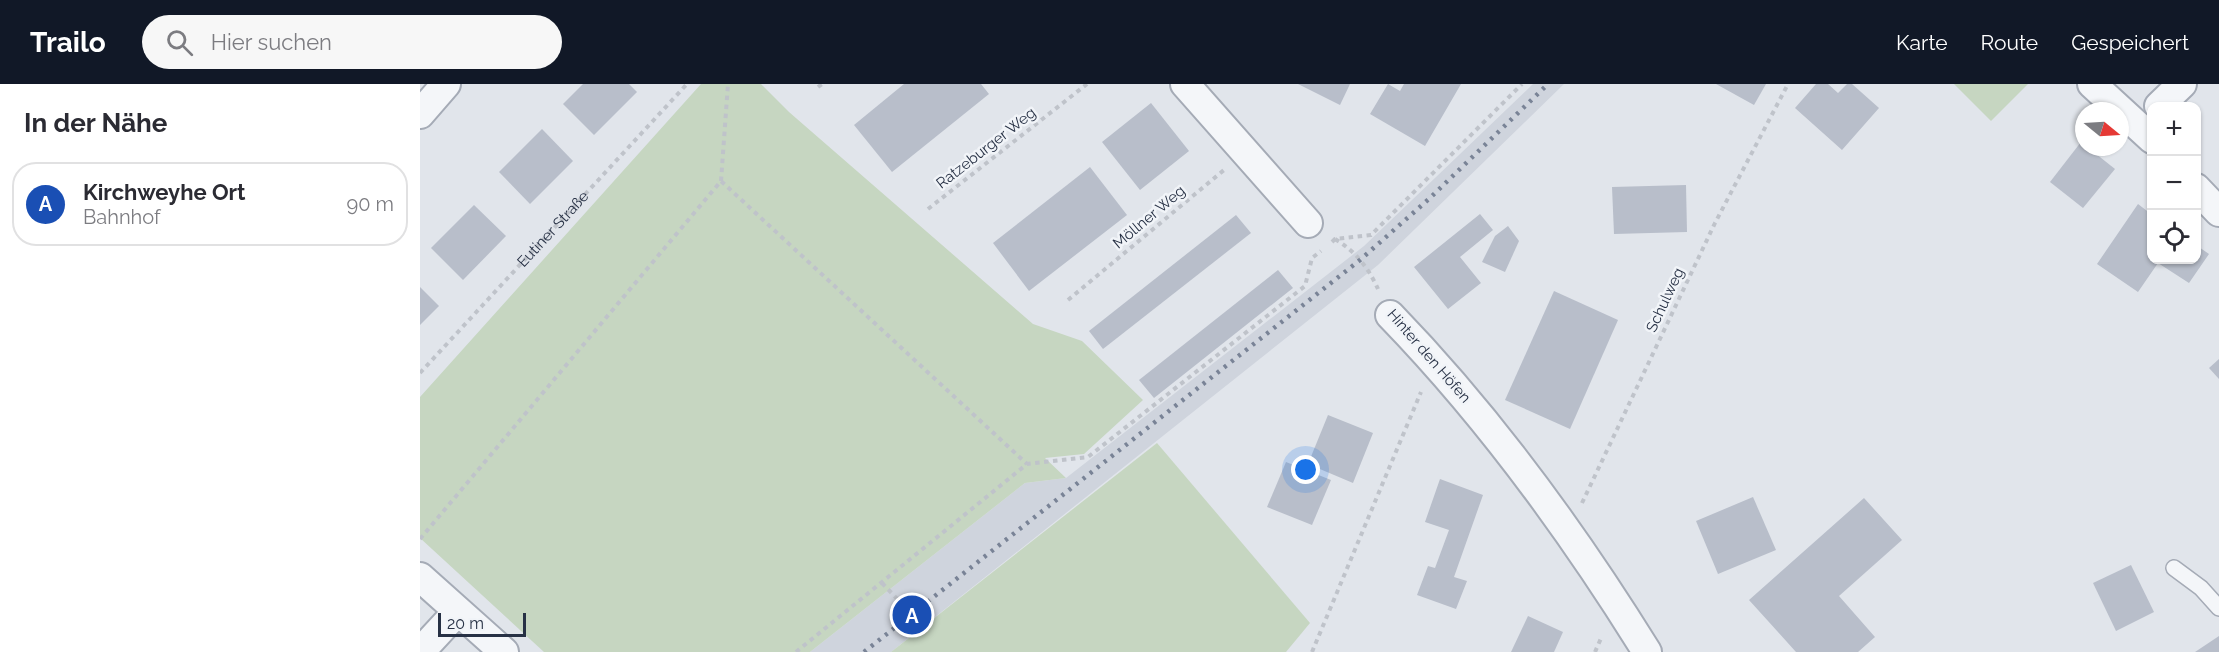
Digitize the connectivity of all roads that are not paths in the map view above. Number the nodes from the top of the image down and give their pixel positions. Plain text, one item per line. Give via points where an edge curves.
1 (446, 84) edge
2 (1185, 84) edge
3 (2092, 84) edge
4 (2182, 84) edge
5 (2164, 102) edge
6 (420, 114) edge
7 (2147, 126) edge
8 (2201, 193) edge
9 (2219, 212) edge
10 (1308, 223) road end
11 (1390, 315) road end
12 (2174, 568) dead end
13 (420, 577) edge
14 (2219, 608) edge
15 (457, 612) junction
16 (420, 652) edge
17 (504, 652) edge
18 (1647, 652) edge

1 - 6 street
2 - 10 street
3 - 7 street
4 - 5 street
8 - 9 street
11 - 18 street, Hinter den Höfen via 1462,393 1569,530
12 - 14 lane
13 - 15 street
15 - 16 street
15 - 17 street

